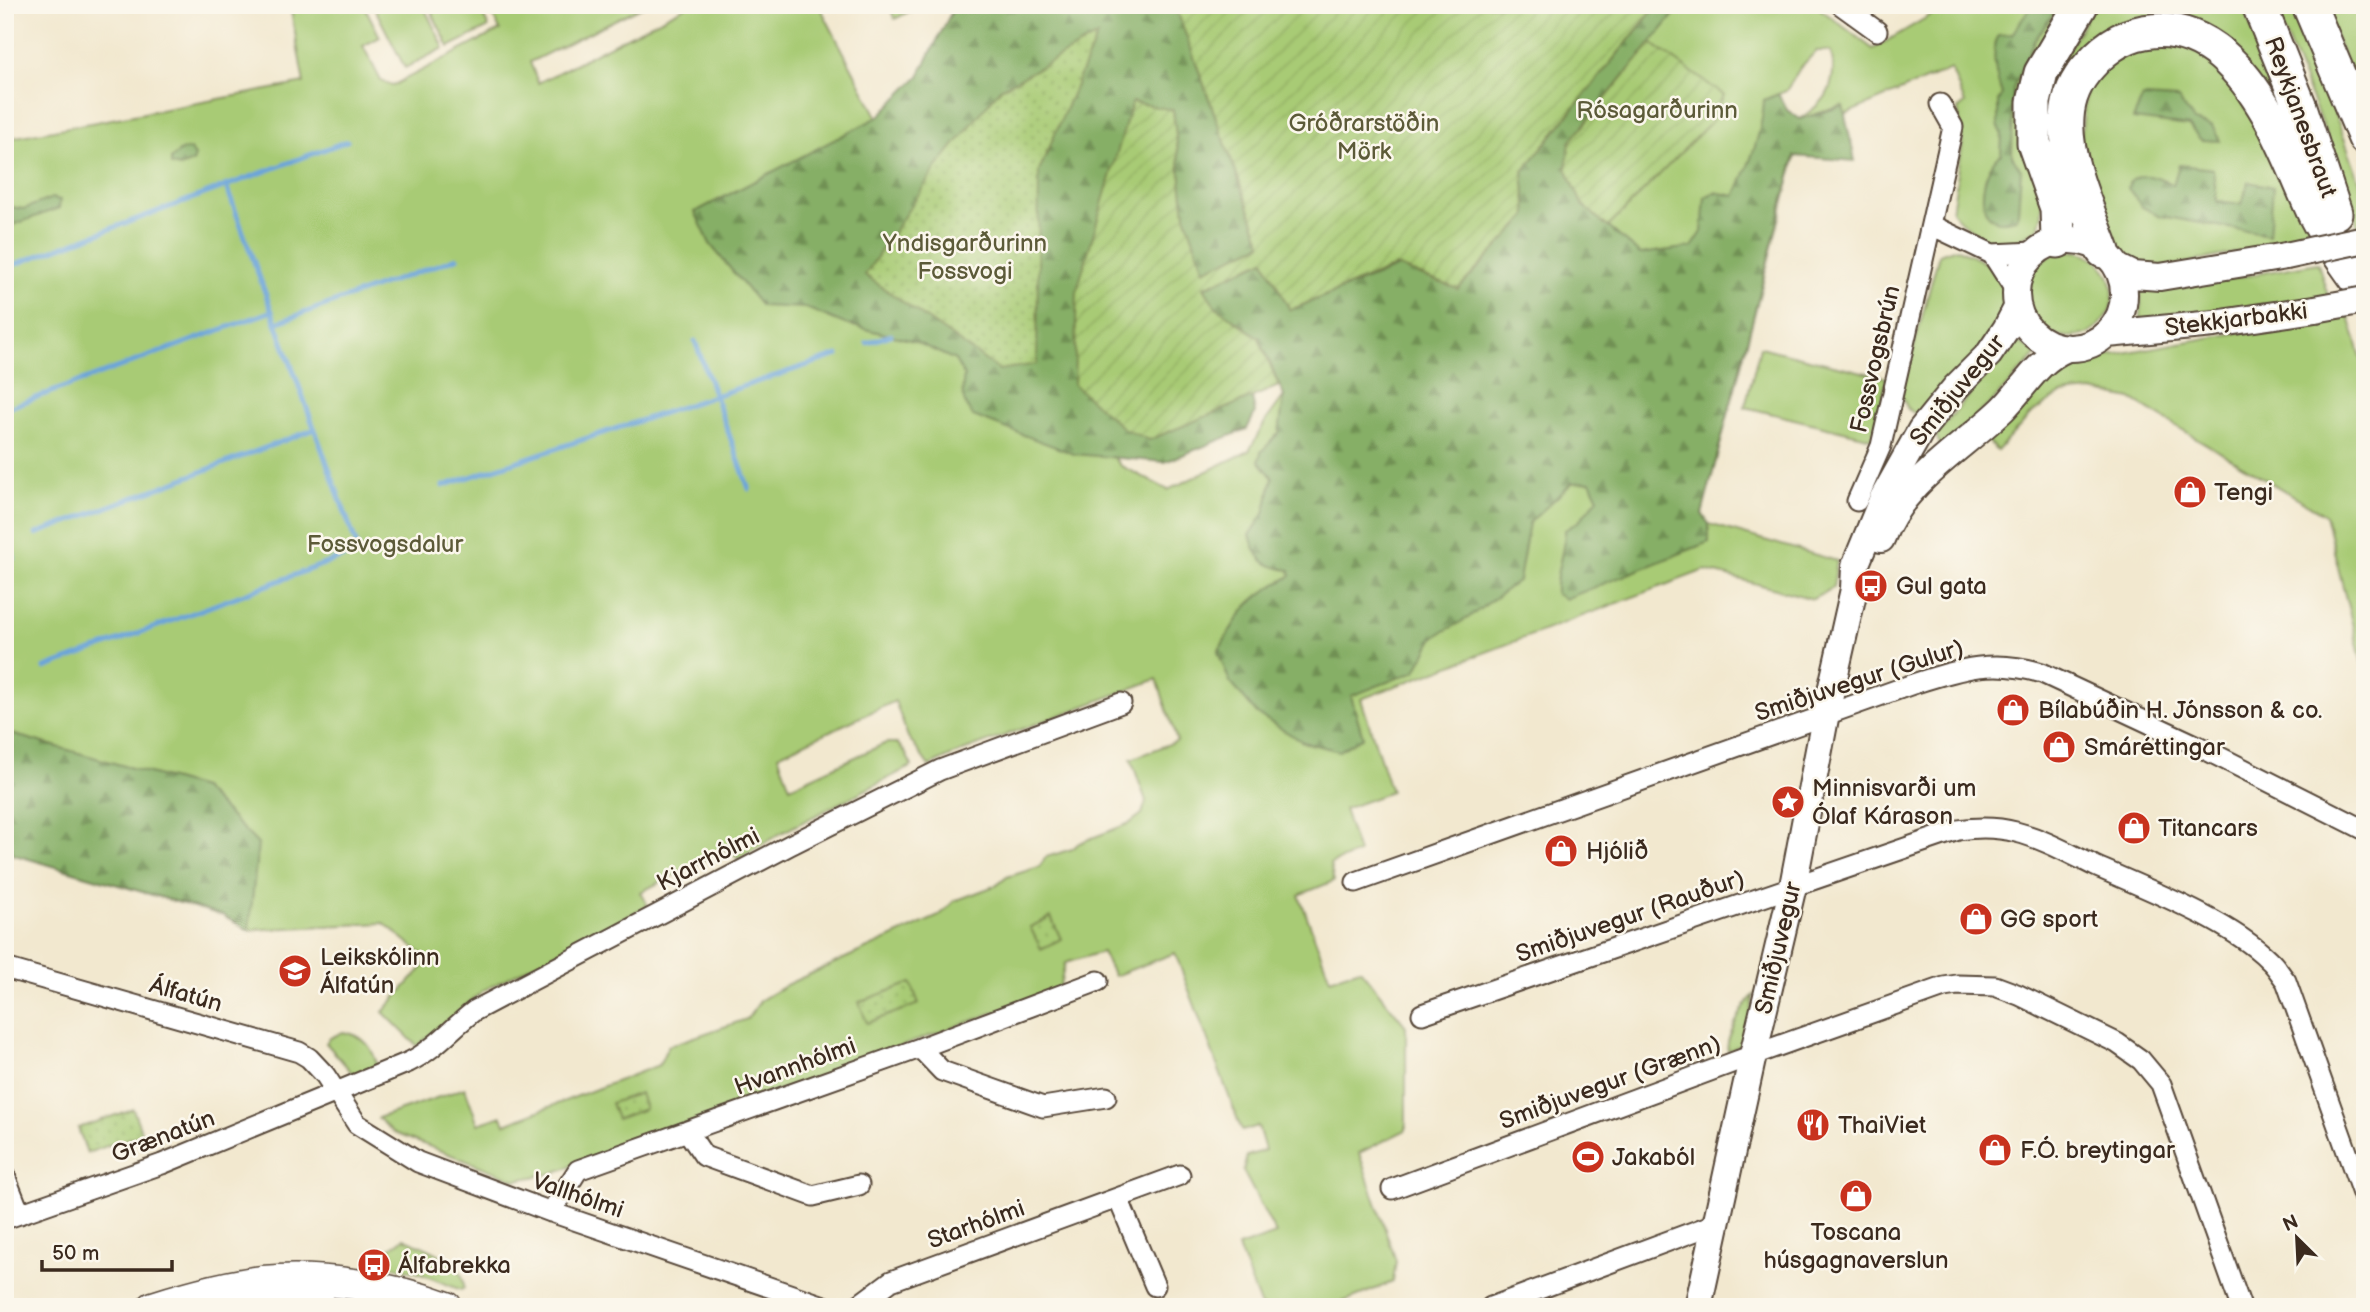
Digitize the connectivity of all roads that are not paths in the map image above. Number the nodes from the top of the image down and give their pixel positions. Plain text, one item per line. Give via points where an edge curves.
1 (1841, 5) edge
2 (2081, 5) edge
3 (2259, 5) edge
4 (2309, 5) edge
5 (1877, 31) dead end
6 (1940, 104) dead end
7 (2365, 138) edge
8 (1931, 225) junction
9 (2365, 239) edge
10 (2047, 246) junction
11 (1992, 254) junction
12 (2110, 259) junction
13 (2362, 296) edge
14 (2016, 299) junction
15 (2107, 334) junction
16 (2065, 349) junction
17 (1857, 501) dead end
18 (1854, 589) junction
19 (1121, 703) dead end
20 (1826, 713) junction
21 (2365, 830) edge
22 (1356, 882) dead end
23 (1793, 886) junction
24 (5, 968) edge
25 (1098, 981) dead end
26 (1422, 1014) dead end
27 (920, 1048) junction
28 (1752, 1055) junction
29 (336, 1092) junction
30 (1106, 1097) dead end
31 (687, 1131) junction
32 (1180, 1175) dead end
33 (5, 1176) edge
34 (859, 1185) dead end
35 (1392, 1189) dead end
36 (1118, 1198) junction
37 (2365, 1202) edge
38 (551, 1212) junction
39 (12, 1217) edge
40 (1717, 1223) junction
41 (1155, 1286) dead end
42 (265, 1306) edge
43 (153, 1307) edge
44 (322, 1307) edge
45 (447, 1307) edge
46 (827, 1307) edge
47 (856, 1307) edge
48 (1491, 1307) edge
49 (1698, 1307) edge
50 (2241, 1307) edge

1 - 5 street
2 - 10 highway via 2041,73 2034,102 2034,143 2057,208
3 - 13 highway, Reykjanesbraut via 2301,107
4 - 7 highway, Reykjanesbraut
6 - 8 street, Fossvogsbrún via 1953,127
8 - 11 street
8 - 17 street, Fossvogsbrún via 1881,446
9 - 12 street, Stekkjarbakki, bridge via 2160,277 2133,275
10 - 11 street
10 - 12 street via 2074,240 2089,243
10 - 14 street via 2025,263 2018,276
11 - 14 street
12 - 13 highway via 2080,186 2068,140 2071,95 2083,73 2112,44 2143,33 2180,32 2210,46 2248,85
12 - 15 street via 2122,278 2124,302
13 - 15 street, Stekkjarbakki, bridge via 2315,309
14 - 16 street via 2026,328 2043,342
14 - 18 street, Smiðjuvegur via 1989,354 1942,404 1906,455 1861,547
15 - 16 street via 2088,346
16 - 18 street, Smiðjuvegur via 2046,360 2004,408 1906,496
18 - 20 street, Smiðjuvegur
19 - 29 street, Kjarrhólmi via 905,787 474,1011 428,1053
20 - 21 street, Smiðjuvegur (Gulur) via 1958,669 2026,668 2198,746
20 - 22 street, Smiðjuvegur (Gulur)
20 - 23 street, Smiðjuvegur
23 - 26 street, Smiðjuvegur (Rauður)
23 - 28 street, Smiðjuvegur
23 - 37 street, Smiðjuvegur (Rauður) via 1958,830 1990,827 2032,837 2224,927 2259,950 2286,981
24 - 29 street, Álfatún via 299,1052 318,1065
25 - 27 street, Hvannhólmi
27 - 30 street via 942,1071 1043,1107
27 - 31 street, Hvannhólmi
28 - 35 street, Smiðjuvegur (Grænn)
28 - 40 street, Smiðjuvegur
28 - 50 street, Smiðjuvegur (Grænn) via 1944,988 1970,984 2008,990 2117,1043 2141,1060 2161,1084
29 - 38 street, Vallhólmi via 357,1124 418,1162
29 - 39 street, Grænatún via 162,1164
31 - 34 street via 704,1156 813,1196
31 - 38 street, Hvannhólmi via 578,1170
32 - 36 street, Starhólmi
33 - 39 street
36 - 41 street
36 - 47 street, Starhólmi via 891,1281
38 - 46 street, Vallhólmi
40 - 48 street
40 - 49 street, Smiðjuvegur
42 - 44 main road via 296,1303
43 - 45 main road via 262,1281 298,1280 416,1295

